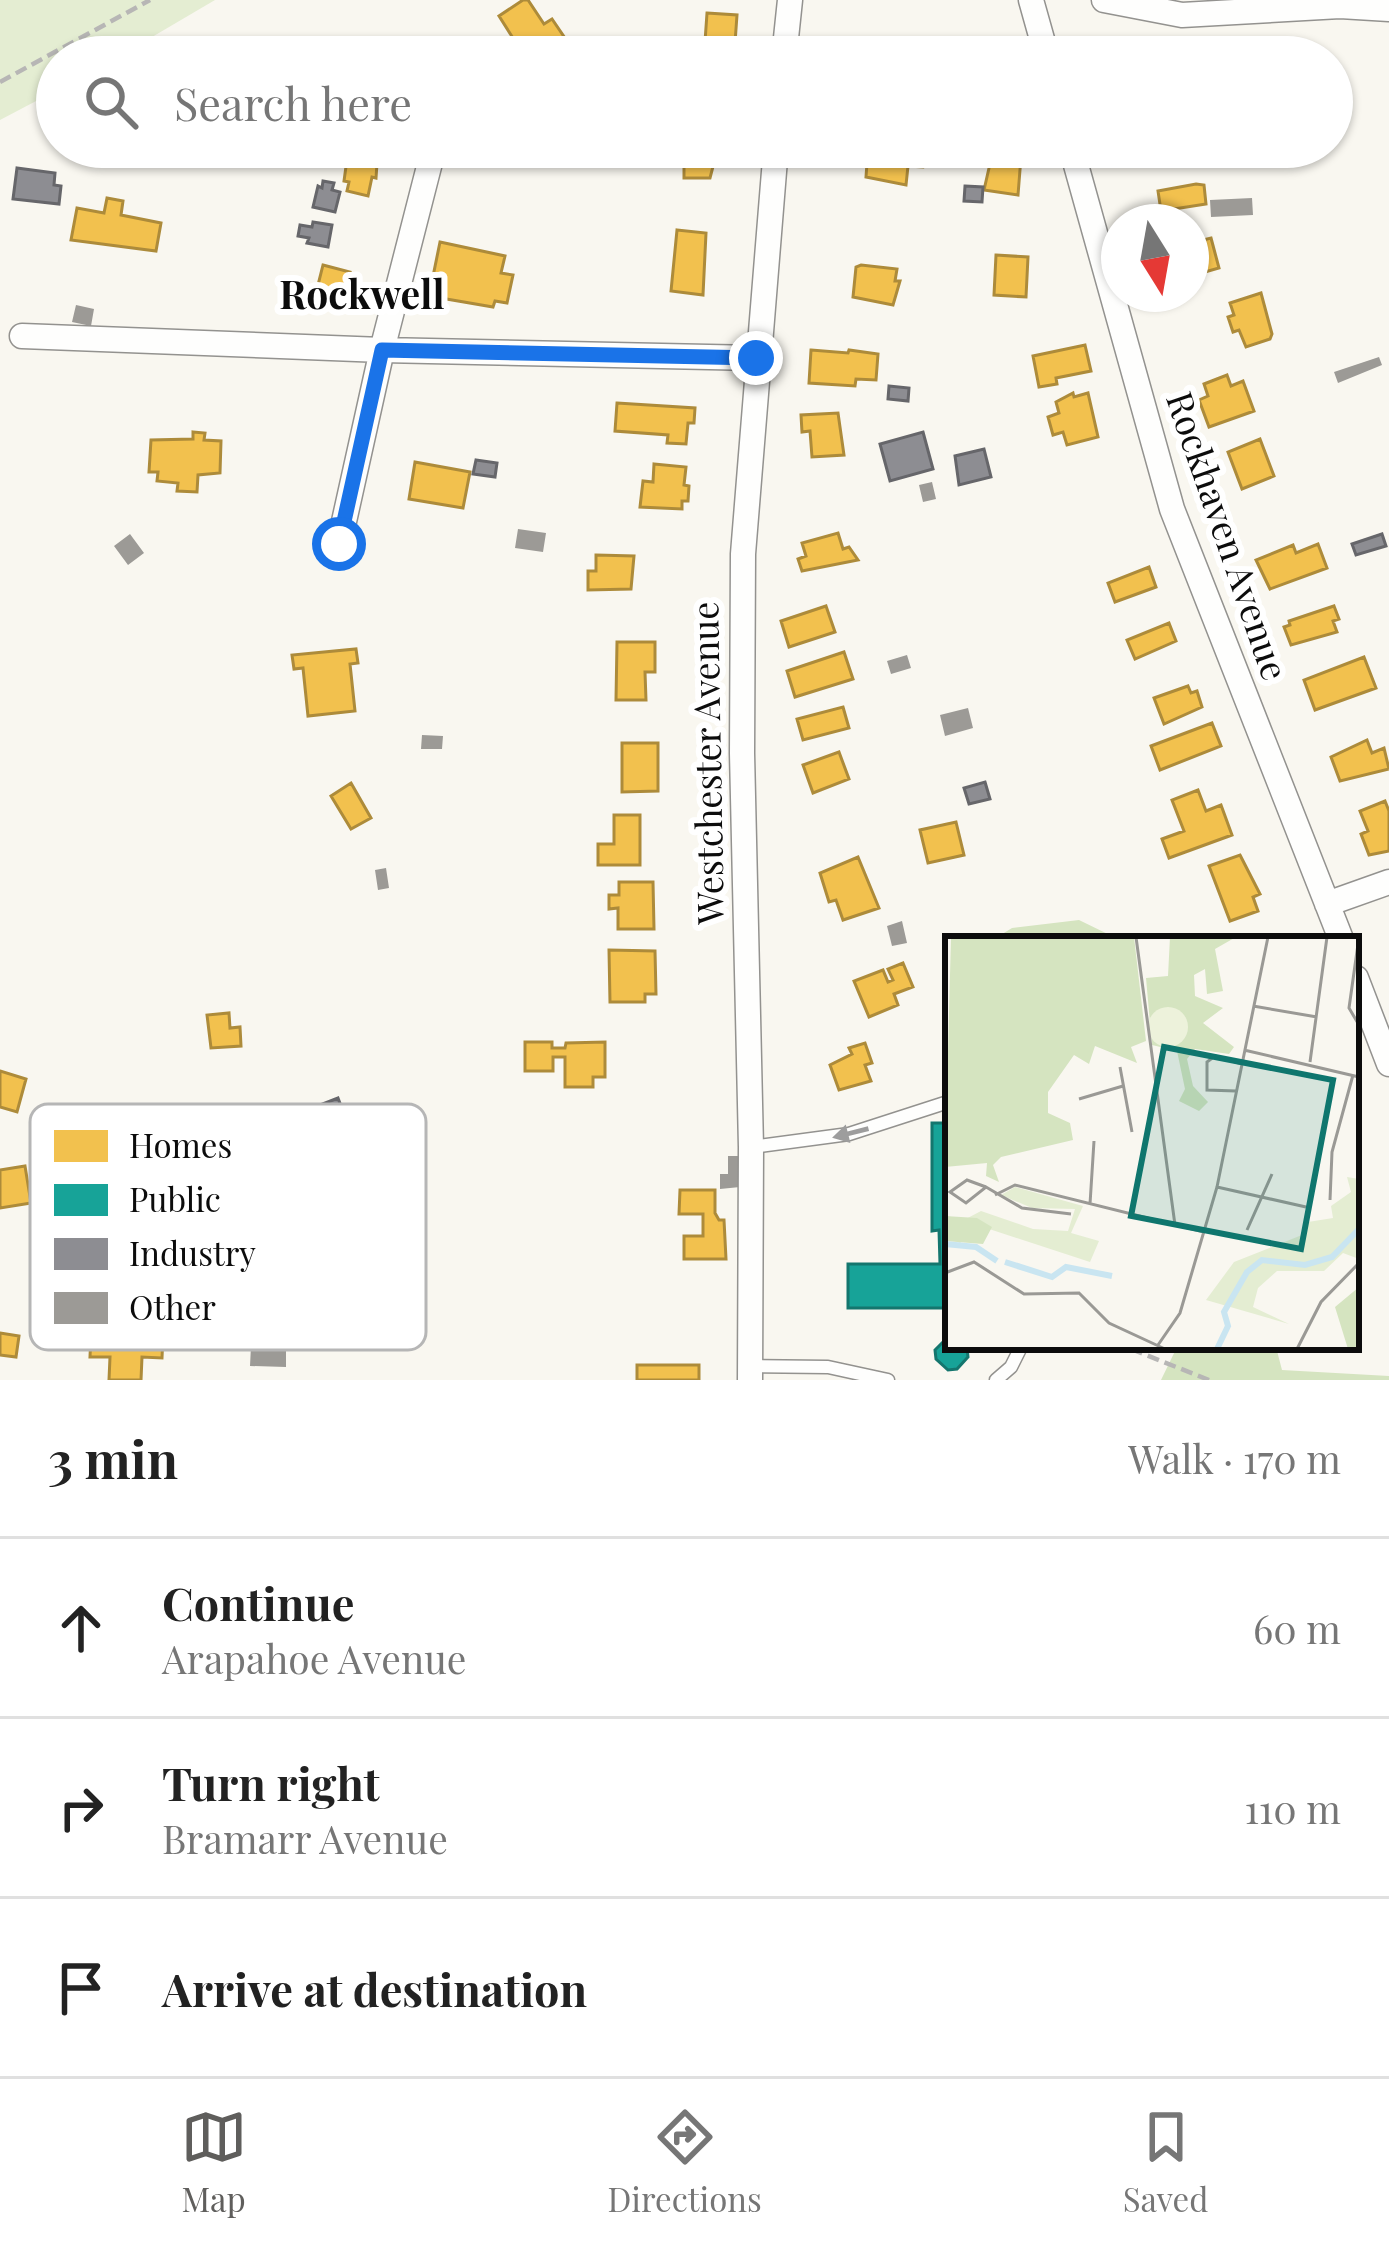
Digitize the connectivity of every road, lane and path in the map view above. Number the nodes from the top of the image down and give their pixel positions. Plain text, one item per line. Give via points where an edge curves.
1 (150, 0) edge
2 (790, 0) edge
3 (1031, 0) edge
4 (1104, 0) edge
5 (1298, 4) edge
6 (1389, 9) edge
7 (84, 36) edge
8 (786, 36) edge
9 (1041, 36) edge
10 (36, 62) edge
11 (0, 82) edge
12 (429, 168) edge
13 (774, 168) edge
14 (1077, 168) edge
15 (22, 336) dead end
16 (382, 350) junction
17 (756, 358) junction
18 (339, 544) dead end
19 (1389, 882) edge
20 (1327, 904) junction
21 (1340, 936) edge
22 (1359, 986) edge
23 (1389, 1064) edge
24 (945, 1103) edge
25 (751, 1148) junction
26 (1020, 1350) edge
27 (1133, 1350) edge
28 (750, 1373) edge
29 (1205, 1379) edge
30 (887, 1380) edge
31 (996, 1380) edge

1 - 7 path
2 - 8 street
3 - 9 street
4 - 5 street via 1182,15
5 - 6 street
10 - 11 path
12 - 16 street
13 - 17 street, Westchester Avenue
14 - 20 street, Rockhaven Avenue via 1172,509
15 - 16 street
16 - 17 street
16 - 18 street
17 - 25 street, Westchester Avenue via 742,554
19 - 20 street
20 - 21 street, Rockhaven Avenue
22 - 23 street
24 -> 25 lane via 849,1134
25 - 28 street, Westchester Avenue
26 - 31 lane
27 - 29 path
28 - 30 lane via 828,1367

